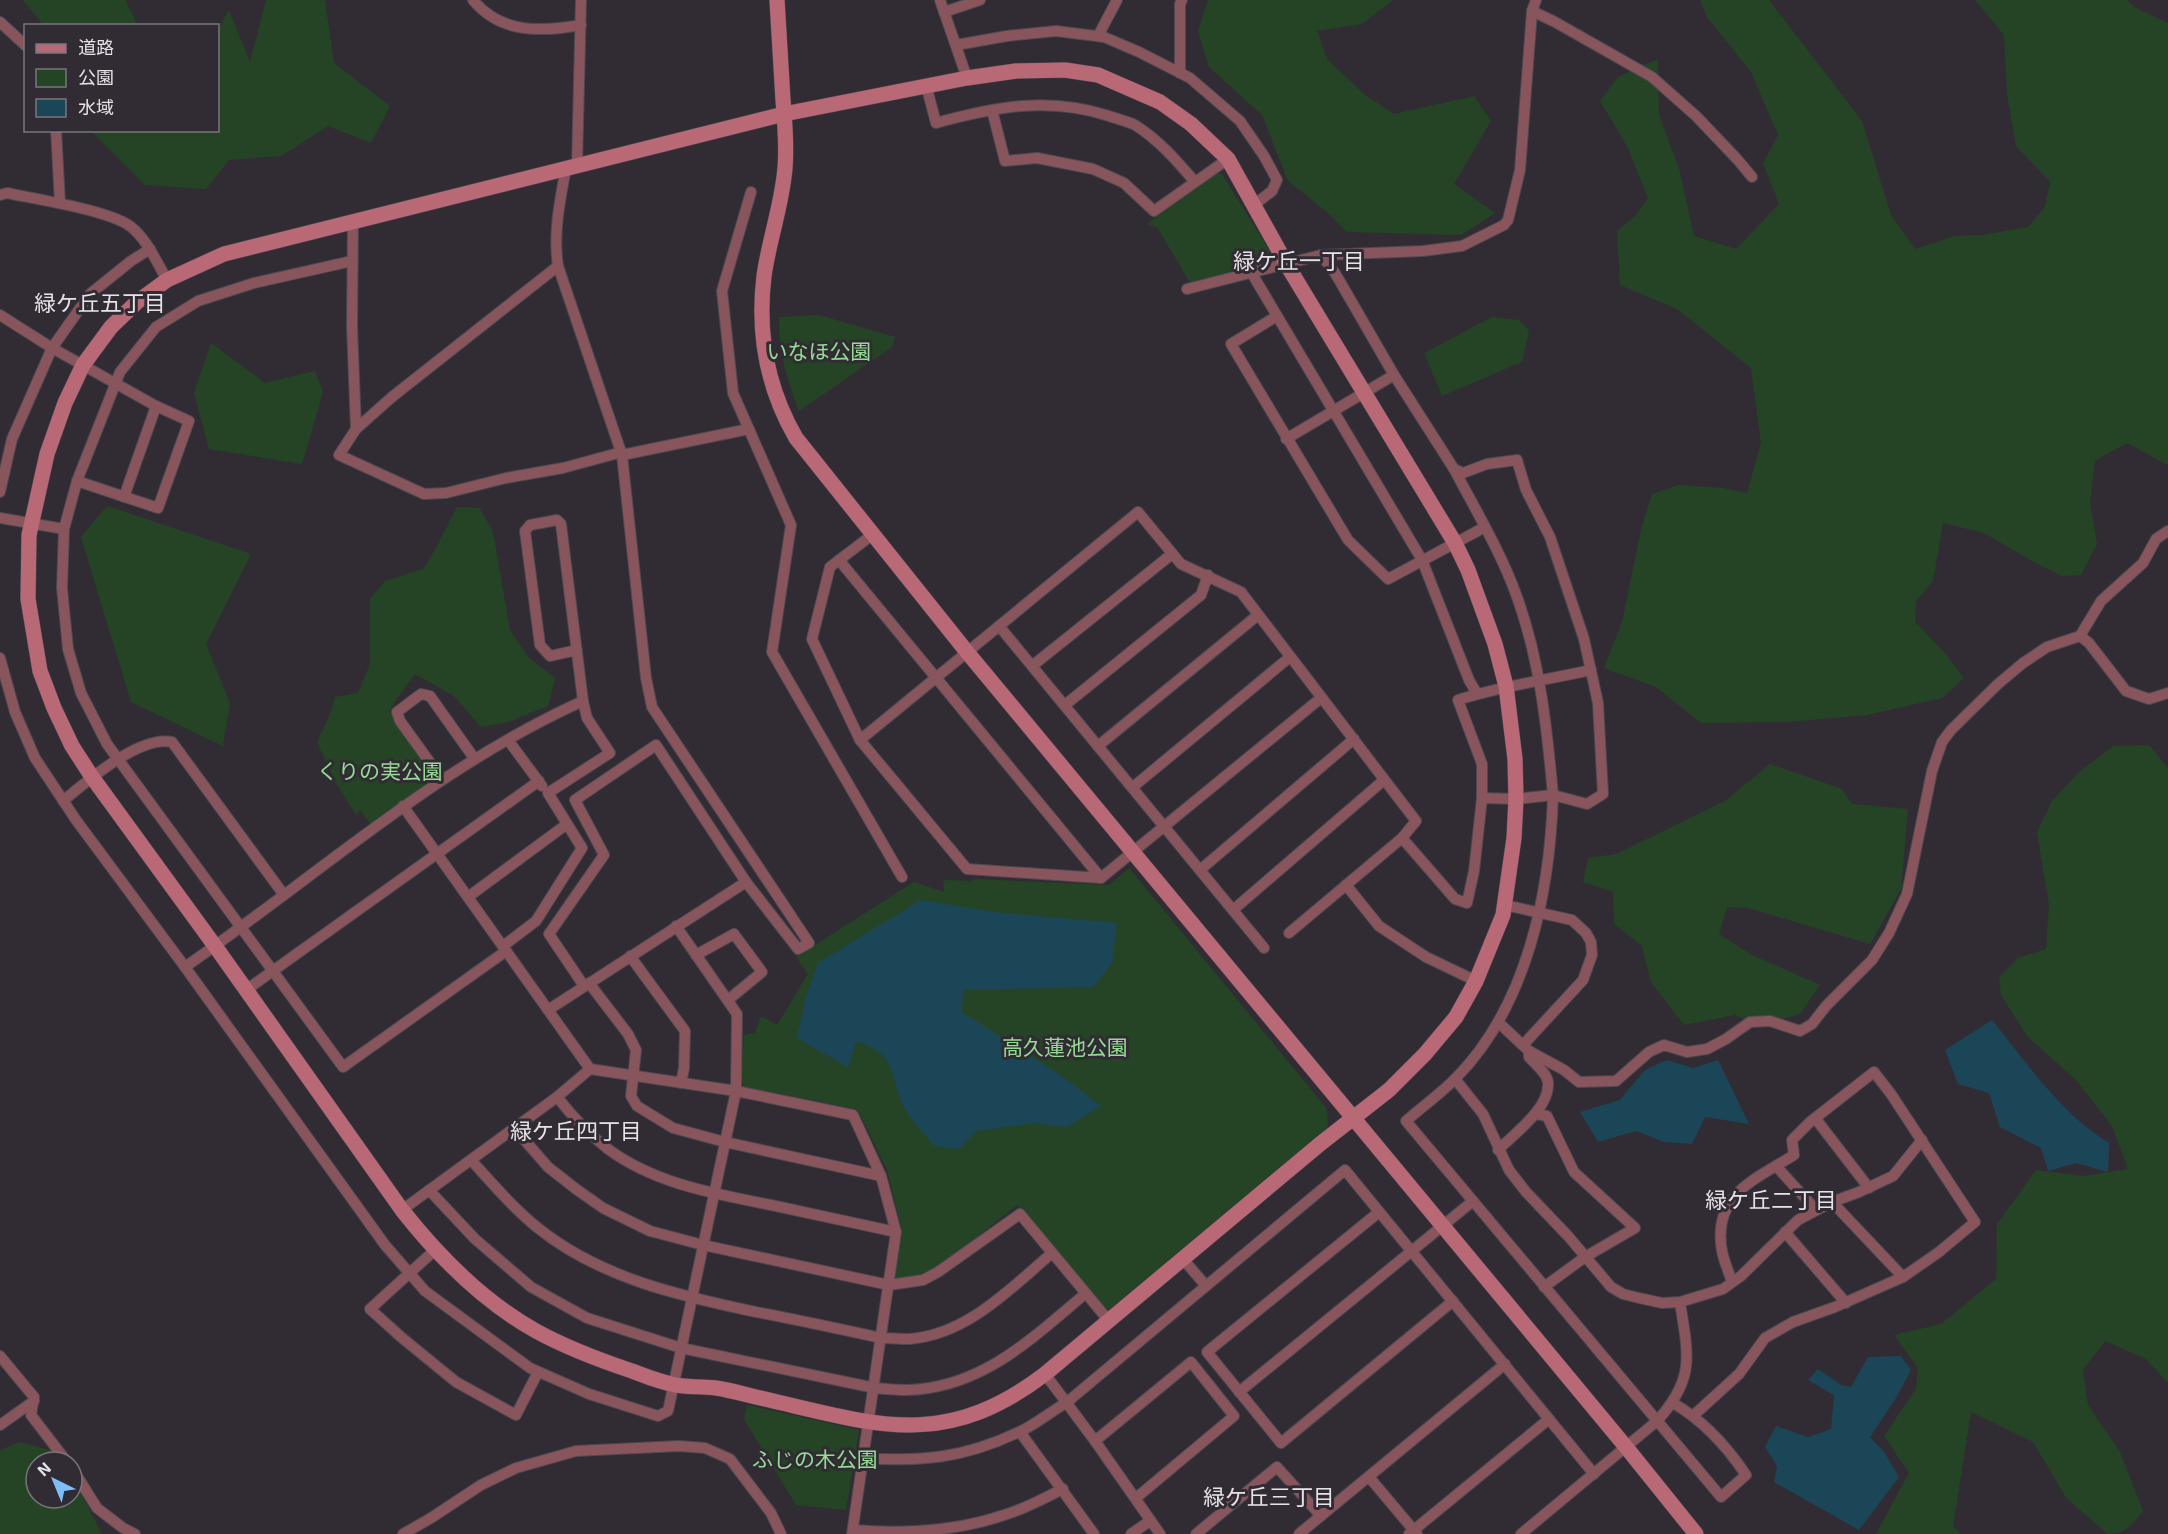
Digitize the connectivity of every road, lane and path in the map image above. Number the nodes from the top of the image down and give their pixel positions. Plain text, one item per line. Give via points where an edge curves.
1 (473, 0) edge
2 (581, 0) edge
3 (777, 0) edge
4 (940, 0) edge
5 (980, 0) edge
6 (1117, 0) edge
7 (1182, 0) edge
8 (1536, 0) edge
9 (1532, 11) junction
10 (944, 12) junction
11 (0, 22) edge
12 (581, 26) junction
13 (1098, 36) junction
14 (24, 44) edge
15 (956, 45) junction
16 (1180, 73) junction
17 (967, 78) junction
18 (926, 85) junction
19 (992, 110) junction
20 (784, 114) junction
21 (56, 132) edge
22 (1227, 159) junction
23 (571, 167) junction
24 (1752, 177) dead end
25 (1195, 182) junction
26 (751, 192) dead end
27 (0, 195) edge
28 (60, 204) junction
29 (1254, 205) junction
30 (353, 222) junction
31 (150, 249) junction
32 (1322, 255) junction
33 (352, 261) junction
34 (1287, 265) junction
35 (558, 266) junction
36 (1251, 272) junction
37 (167, 280) junction
38 (1187, 289) dead end
39 (0, 315) edge
40 (1277, 316) junction
41 (52, 348) junction
42 (83, 365) junction
43 (1394, 375) junction
44 (115, 382) junction
45 (1364, 393) junction
46 (156, 406) junction
47 (1334, 411) junction
48 (356, 429) junction
49 (749, 429) junction
50 (1286, 439) junction
51 (622, 454) junction
52 (1454, 470) junction
53 (77, 481) junction
54 (0, 492) edge
55 (124, 497) junction
56 (0, 518) edge
57 (31, 524) junction
58 (1485, 527) junction
59 (64, 529) junction
60 (2168, 531) edge
61 (872, 535) junction
62 (1455, 543) junction
63 (1172, 554) junction
64 (839, 560) junction
65 (1422, 560) junction
66 (1208, 576) junction
67 (1258, 615) junction
68 (999, 626) junction
69 (2080, 636) junction
70 (577, 650) junction
71 (967, 652) junction
72 (1290, 657) junction
73 (0, 658) edge
74 (1032, 666) junction
75 (1591, 670) junction
76 (936, 676) junction
77 (1540, 682) junction
78 (1506, 686) junction
79 (2168, 693) edge
80 (1477, 694) junction
81 (1321, 698) junction
82 (583, 701) junction
83 (1065, 705) junction
84 (1353, 739) junction
85 (508, 740) junction
86 (860, 740) junction
87 (1098, 746) junction
88 (118, 758) junction
89 (474, 758) junction
90 (92, 777) junction
91 (442, 779) junction
92 (1384, 780) junction
93 (539, 782) junction
94 (1133, 787) junction
95 (548, 794) junction
96 (1553, 795) junction
97 (1482, 798) junction
98 (1516, 799) junction
99 (63, 801) junction
100 (403, 806) junction
101 (567, 824) junction
102 (1163, 827) junction
103 (1402, 838) junction
104 (1133, 853) junction
105 (437, 854) junction
106 (1200, 870) junction
107 (902, 877) dead end
108 (1101, 878) junction
109 (746, 882) junction
110 (1346, 885) junction
111 (284, 895) junction
112 (468, 897) junction
113 (1505, 905) junction
114 (1233, 910) junction
115 (1539, 913) junction
116 (676, 926) junction
117 (241, 927) junction
118 (1288, 933) dead end
119 (215, 946) junction
120 (504, 948) junction
121 (1264, 948) dead end
122 (696, 955) junction
123 (630, 956) junction
124 (185, 967) junction
125 (273, 971) junction
126 (1476, 981) junction
127 (587, 984) junction
128 (246, 990) junction
129 (728, 1000) junction
130 (548, 1010) junction
131 (1498, 1022) junction
132 (1526, 1048) junction
133 (590, 1069) junction
134 (633, 1076) junction
135 (1455, 1079) junction
136 (681, 1083) junction
137 (736, 1091) junction
138 (557, 1097) junction
139 (1535, 1114) junction
140 (1352, 1118) junction
141 (1815, 1118) junction
142 (514, 1128) junction
143 (1922, 1140) junction
144 (725, 1142) junction
145 (1498, 1150) junction
146 (471, 1160) junction
147 (1776, 1166) junction
148 (881, 1176) junction
149 (1869, 1188) junction
150 (429, 1190) junction
151 (714, 1193) junction
152 (1473, 1201) junction
153 (1832, 1202) junction
154 (402, 1210) junction
155 (1816, 1210) junction
156 (1379, 1212) junction
157 (1442, 1226) junction
158 (896, 1232) junction
159 (1785, 1232) junction
160 (703, 1245) junction
161 (435, 1250) junction
162 (1412, 1251) junction
163 (1052, 1253) junction
164 (1585, 1257) junction
165 (1183, 1259) junction
166 (409, 1274) junction
167 (1903, 1277) junction
168 (1732, 1282) junction
169 (889, 1285) junction
170 (1206, 1286) junction
171 (1544, 1287) junction
172 (1086, 1294) junction
173 (691, 1298) junction
174 (1454, 1300) junction
175 (1680, 1302) junction
176 (1846, 1303) junction
177 (1109, 1321) junction
178 (881, 1338) junction
179 (681, 1348) junction
180 (0, 1356) edge
181 (1505, 1364) junction
182 (538, 1371) junction
183 (1045, 1374) junction
184 (673, 1385) junction
185 (875, 1388) junction
186 (1239, 1392) junction
187 (34, 1401) junction
188 (1066, 1403) junction
189 (1673, 1403) junction
190 (1694, 1415) junction
191 (1549, 1419) junction
192 (1657, 1421) junction
193 (869, 1423) junction
194 (0, 1425) edge
195 (1020, 1432) junction
196 (1095, 1441) junction
197 (1626, 1447) junction
198 (59, 1450) edge
199 (862, 1458) junction
200 (1594, 1474) junction
201 (1369, 1477) junction
202 (84, 1487) edge
203 (1063, 1489) junction
204 (1136, 1498) junction
205 (1321, 1516) junction
206 (1150, 1521) junction
207 (853, 1532) edge
208 (1413, 1533) edge
209 (135, 1534) edge
210 (403, 1534) edge
211 (781, 1534) edge
212 (1094, 1534) edge
213 (1131, 1534) edge
214 (1160, 1534) edge
215 (1196, 1534) edge
216 (1299, 1534) edge
217 (1521, 1534) edge
218 (1696, 1534) edge

1 - 12 street via 499,22 523,28 549,31
2 - 12 street
3 - 20 street
4 - 10 street
5 - 10 street
6 - 13 street
7 - 16 street
8 - 9 street
9 - 24 street via 1652,77 1696,116
9 - 32 street via 1520,170 1504,225 1462,246
10 - 15 street
11 - 14 street
12 - 23 street
13 - 15 street via 1056,31
13 - 16 street via 1139,51
15 - 17 street
16 - 29 street via 1240,121 1264,156 1277,180 1272,191
17 - 18 street
17 - 22 street via 1016,70 1098,75 1160,102 1191,124
18 - 19 street via 936,123
18 - 20 street
19 - 25 street via 1011,106 1070,107 1133,124 1164,147
19 - 25 street via 1005,161 1037,158 1093,169 1124,183 1154,212
20 - 23 street
20 - 61 street via 785,170 762,301 771,385 796,438
21 - 28 street
22 - 25 street
22 - 29 street
23 - 30 street
23 - 35 street via 558,216
26 - 49 street via 722,291 733,393
27 - 28 street via 7,193
28 - 31 street via 129,226
29 - 34 street
30 - 33 street
30 - 37 street via 224,254
31 - 37 street
31 - 41 street via 90,294
32 - 34 street
32 - 43 street
33 - 44 street via 254,283 198,301 156,327
33 - 48 street
34 - 36 street
34 - 45 street
35 - 48 street
35 - 51 street
36 - 38 street
36 - 40 street
37 - 42 street via 111,327
39 - 41 street
40 - 47 street
40 - 50 street via 1231,344
41 - 42 street
41 - 54 street via 12,439
42 - 44 street
42 - 57 street via 54,434
43 - 45 street
43 - 52 street
44 - 46 street
44 - 53 street
45 - 47 street
45 - 62 street
46 - 55 street
46 - 55 street via 189,421 158,508
47 - 50 street
47 - 65 street
48 - 51 street via 339,455 424,494 446,493
49 - 51 street
49 - 107 street via 791,525 772,652
50 - 65 street via 1348,540 1388,579
51 - 109 street via 652,707 809,943 798,948
52 - 58 street
52 - 75 street via 1463,473 1487,464 1517,460 1526,490 1550,537
53 - 55 street
53 - 59 street
56 - 57 street
57 - 59 street
57 - 90 street via 28,599 40,670 72,746
58 - 62 street
58 - 77 street via 1517,597
59 - 88 street via 62,588 68,649 81,693
60 - 69 street via 2156,539 2143,563 2101,601
61 - 64 street
61 - 71 street
62 - 65 street
62 - 78 street via 1483,607
63 - 66 street via 1181,564
63 - 68 street via 1138,512
63 - 74 street
64 - 76 street
64 - 86 street via 830,567 812,639
65 - 80 street
66 - 67 street via 1241,592
66 - 83 street via 1201,595
67 - 72 street
67 - 87 street
68 - 71 street
68 - 74 street
69 - 79 street via 2126,691 2149,699
69 - 132 street via 2047,647 2023,663 1958,722 1942,742 1932,771 1907,894 1872,960 1812,1024 1800,1031 1770,1021 1750,1022 1707,1049 1687,1052 1664,1045 1648,1052 1616,1082 1579,1082
70 - 70 street via 561,524 557,520 530,525 525,531 540,645 550,656
70 - 82 street
71 - 76 street
71 - 104 street
72 - 81 street
72 - 94 street
73 - 99 street via 15,711 35,758
74 - 83 street
75 - 77 street
75 - 96 street via 1598,703 1603,794 1587,804
76 - 86 street
76 - 108 street
77 - 78 street
77 - 96 street
78 - 80 street
78 - 98 street
80 - 97 street via 1458,700 1482,764
81 - 84 street
81 - 102 street
82 - 85 street
82 - 95 street via 587,718 610,753
83 - 87 street
84 - 92 street
84 - 106 street
85 - 89 street
85 - 93 street
86 - 108 street via 967,869
87 - 94 street
88 - 90 street
88 - 111 street via 162,740 172,742
88 - 117 street
89 - 91 street
89 - 91 street via 430,696 421,694 397,712 399,721
90 - 99 street
90 - 119 street
91 - 100 street
92 - 103 street via 1416,821
92 - 114 street
93 - 95 street
93 - 105 street
94 - 102 street
95 - 101 street
96 - 98 street
96 - 115 street via 1550,852
97 - 98 street
97 - 103 street via 1467,903 1455,899
98 - 113 street
99 - 124 street
100 - 105 street
100 - 111 street
101 - 112 street
101 - 120 street via 582,848 536,921
102 - 104 street
102 - 106 street
103 - 110 street
104 - 108 street
104 - 140 street
105 - 112 street
105 - 125 street
106 - 114 street
109 - 116 street
109 - 127 street via 656,745 575,800 604,855 549,934
110 - 118 street
110 - 126 street via 1379,926 1426,957
111 - 117 street
112 - 120 street
113 - 115 street
113 - 126 street
114 - 121 street
115 - 131 street via 1524,966
115 - 132 street via 1572,920 1580,926 1591,942 1592,955 1578,988
116 - 122 street
116 - 123 street
117 - 119 street
117 - 125 street
119 - 124 street
119 - 128 street
120 - 125 street via 343,1067
120 - 130 street
122 - 129 street
122 - 129 street via 734,934 741,942 762,972
123 - 127 street
123 - 136 street via 685,1031
124 - 166 street
125 - 128 street
126 - 140 street via 1456,1017 1425,1054 1389,1090
127 - 130 street
127 - 134 street via 628,1034 636,1050
128 - 154 street
129 - 137 street via 737,1014
130 - 133 street
131 - 132 street
131 - 135 street
132 - 139 street via 1549,1083 1545,1100
133 - 134 street
133 - 138 street
134 - 136 street
134 - 144 street via 631,1096 637,1106 673,1128
135 - 145 street via 1483,1114
135 - 152 street via 1406,1121
136 - 137 street
137 - 144 street
137 - 148 street via 853,1114
138 - 142 street
138 - 151 street via 609,1149 664,1178
139 - 145 street
139 - 164 street via 1547,1116 1574,1172 1635,1228
140 - 157 street
140 - 165 street
141 - 143 street via 1874,1072
141 - 147 street via 1792,1140 1794,1155
141 - 149 street
142 - 146 street
142 - 160 street via 548,1167 603,1208 650,1231
143 - 149 street via 1893,1176
143 - 167 street via 1975,1222
144 - 148 street
144 - 151 street
145 - 164 street via 1526,1192
146 - 150 street
146 - 173 street via 538,1228 569,1248 631,1280
147 - 155 street
147 - 168 street via 1747,1183 1724,1209 1720,1226 1722,1252
148 - 158 street
149 - 153 street
150 - 154 street
150 - 179 street via 476,1239 531,1287 587,1318
151 - 158 street
151 - 160 street
152 - 157 street
152 - 171 street
153 - 155 street
153 - 167 street
154 - 161 street
155 - 159 street
156 - 162 street
156 - 170 street via 1345,1170
156 - 186 street via 1206,1352
157 - 162 street
157 - 197 street
158 - 169 street
159 - 168 street
159 - 176 street
160 - 169 street
160 - 173 street
161 - 166 street
161 - 184 street via 468,1281 534,1330 574,1350
162 - 174 street
162 - 186 street
163 - 169 street via 1020,1214 930,1276 909,1284
163 - 172 street
163 - 178 street via 965,1321 910,1339
164 - 171 street
164 - 175 street via 1611,1287 1623,1294 1662,1304
165 - 170 street
165 - 177 street
166 - 182 street via 425,1292
166 - 182 street via 370,1309 456,1382 516,1415
167 - 176 street
168 - 175 street via 1723,1289
169 - 178 street
170 - 188 street
171 - 192 street
172 - 177 street
172 - 185 street via 1006,1358 982,1372 934,1387
173 - 178 street
173 - 179 street
174 - 181 street
174 - 186 street via 1281,1443
175 - 189 street via 1688,1354
176 - 190 street via 1793,1322 1765,1338 1739,1374
177 - 183 street
178 - 185 street
179 - 184 street
179 - 185 street
180 - 187 street via 34,1396
181 - 191 street
181 - 201 street
182 - 184 street via 589,1394 658,1416 668,1411
183 - 188 street
183 - 193 street via 999,1404 968,1417 904,1426
184 - 193 street via 718,1388
185 - 193 street
187 - 194 street
187 - 198 street via 31,1415
188 - 195 street
188 - 196 street
189 - 190 street
189 - 192 street
190 - 192 street via 1732,1453 1746,1475 1721,1497
191 - 200 street
191 - 208 street
192 - 197 street
193 - 199 street
195 - 199 street via 956,1455 903,1461
195 - 203 street
196 - 204 street
196 - 204 street via 1191,1362 1233,1416
197 - 200 street
197 - 218 street
199 - 207 street
200 - 217 street
201 - 205 street
201 - 208 street
202 - 209 street via 97,1508
203 - 207 street via 1003,1516 956,1527 901,1534
203 - 212 street
204 - 206 street
205 - 215 street via 1277,1467
205 - 216 street
206 - 213 street
206 - 214 street
210 - 211 street via 516,1468 576,1451 679,1446 705,1448 730,1459 771,1513

